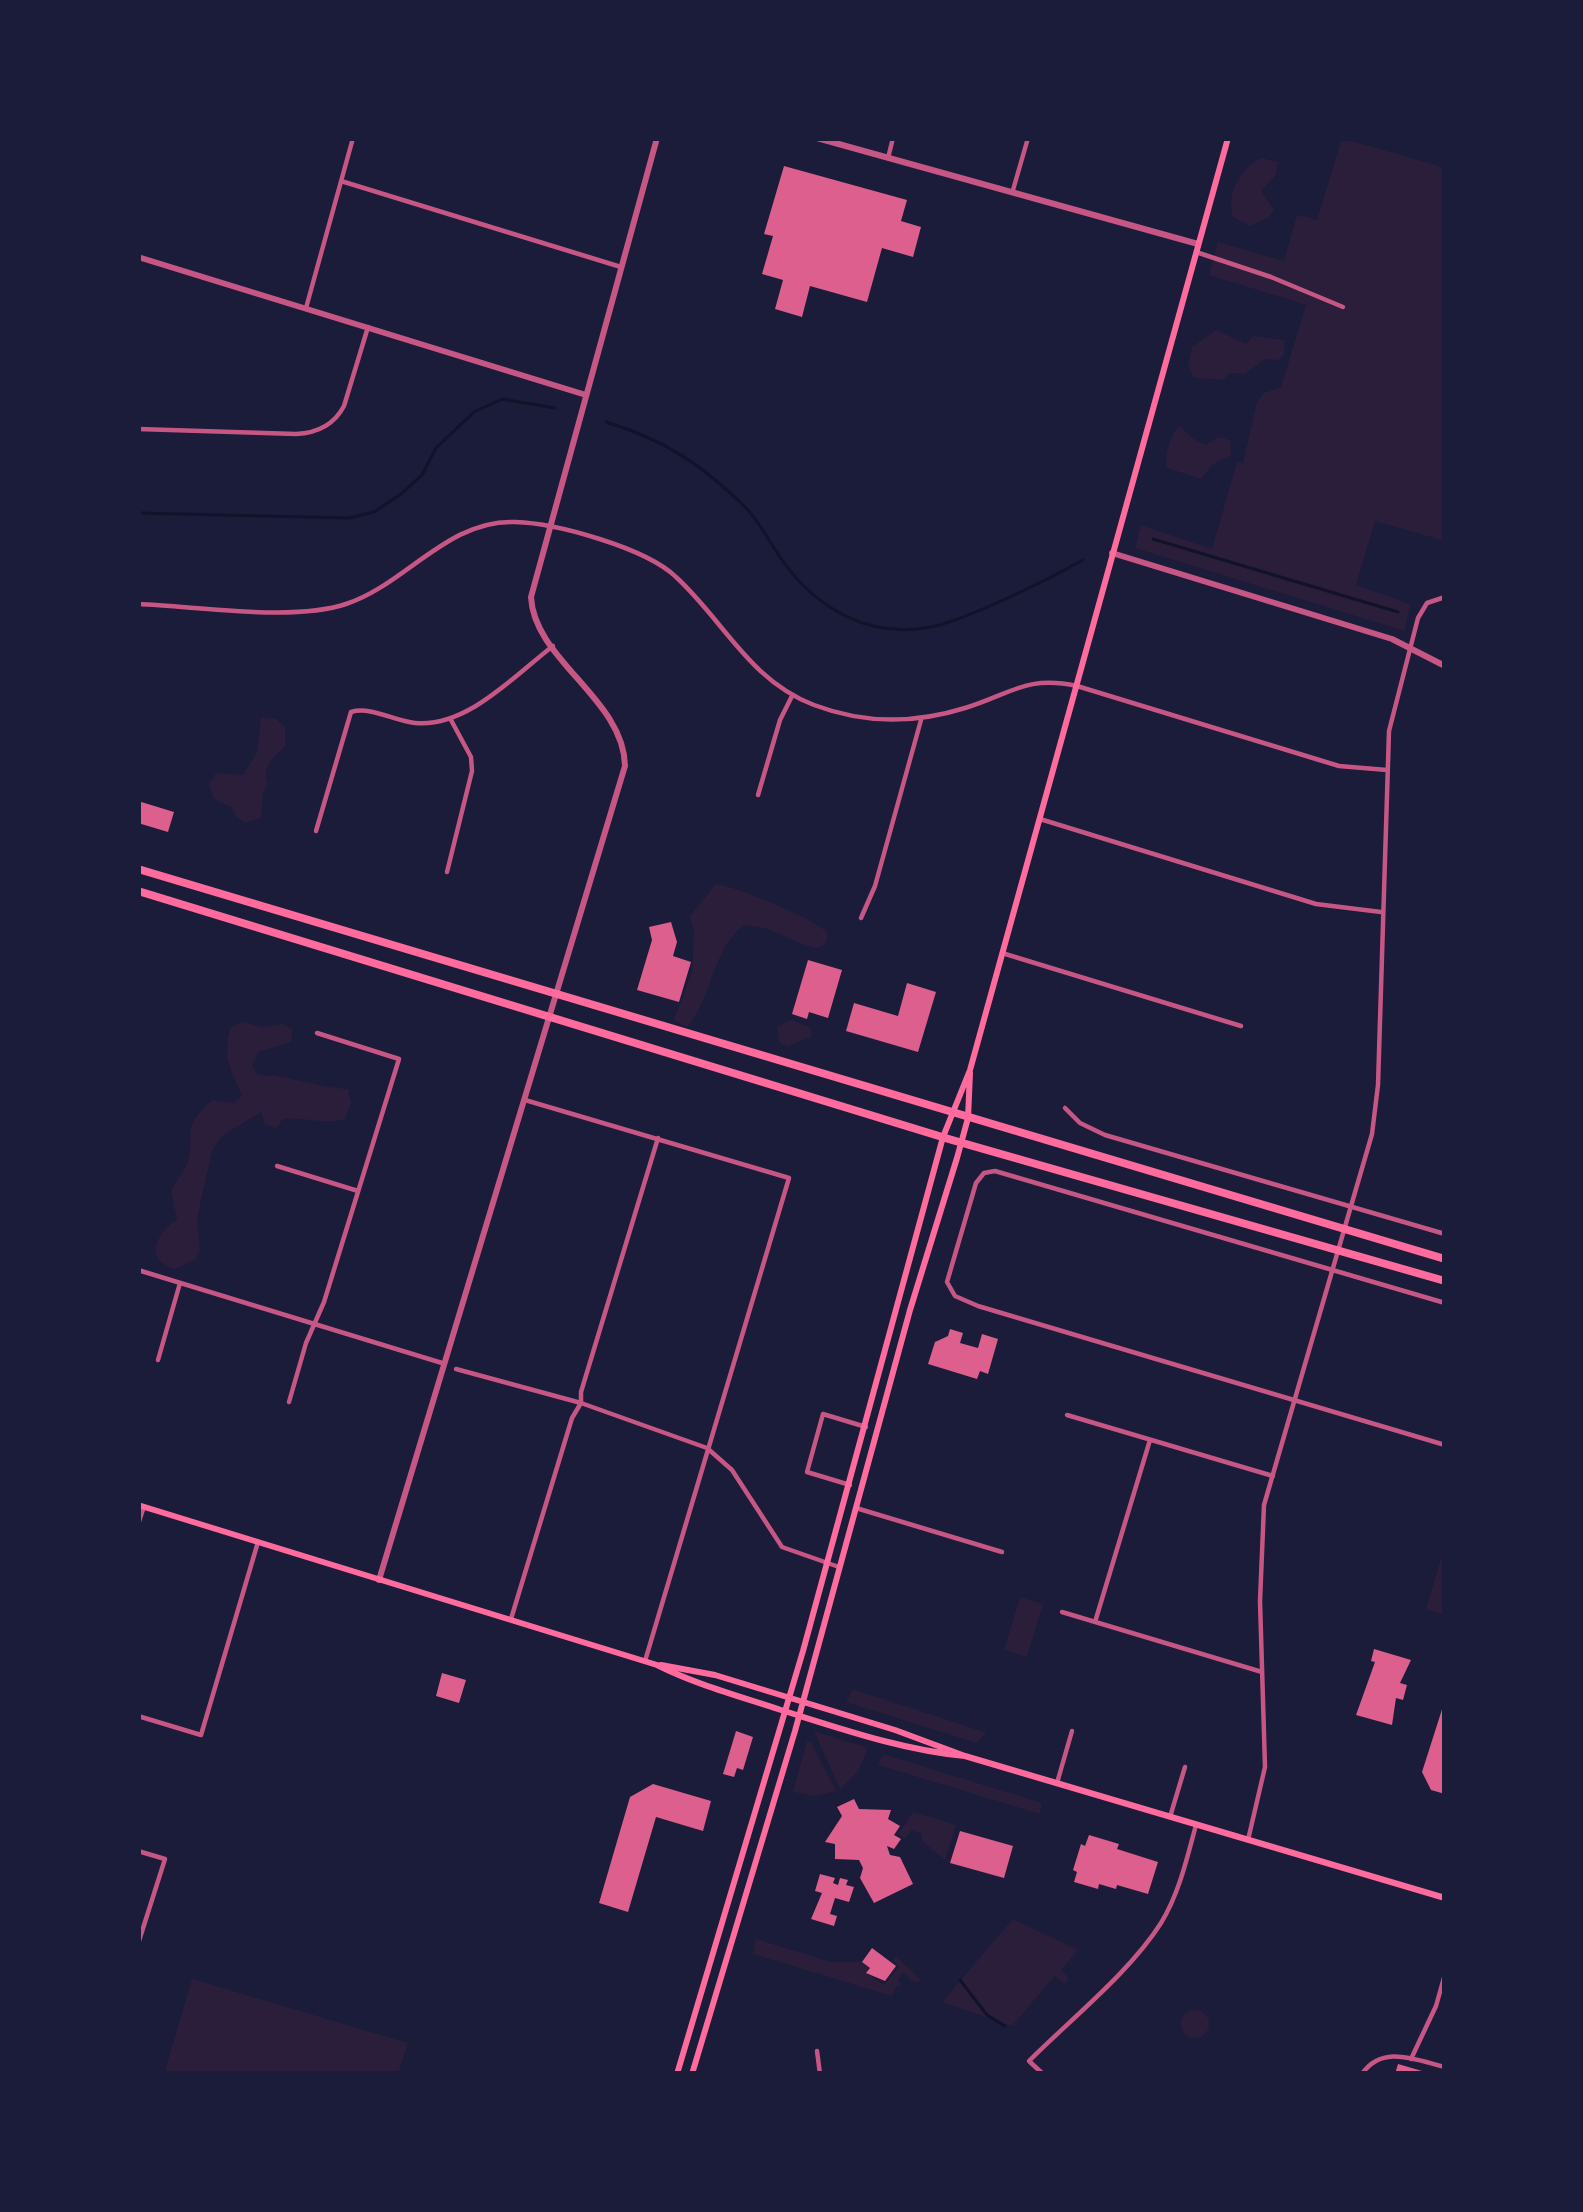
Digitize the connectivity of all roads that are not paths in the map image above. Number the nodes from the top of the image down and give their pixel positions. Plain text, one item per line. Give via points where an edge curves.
1 (353, 138) edge
2 (657, 138) edge
3 (817, 138) edge
4 (893, 138) edge
5 (1028, 138) edge
6 (1228, 138) edge
7 (888, 158) junction
8 (341, 181) junction
9 (1013, 192) junction
10 (1197, 248) junction
11 (138, 257) edge
12 (621, 267) junction
13 (1343, 307) dead end
14 (306, 308) junction
15 (368, 326) junction
16 (586, 394) junction
17 (138, 429) edge
18 (549, 527) junction
19 (1112, 553) junction
20 (1445, 597) edge
21 (138, 604) edge
22 (553, 646) junction
23 (1410, 646) junction
24 (1445, 666) edge
25 (1077, 686) junction
26 (792, 696) junction
27 (451, 720) junction
28 (921, 720) junction
29 (1387, 770) junction
30 (758, 795) dead end
31 (1040, 819) junction
32 (316, 832) dead end
33 (138, 869) edge
34 (447, 872) dead end
35 (138, 891) edge
36 (1383, 912) junction
37 (861, 918) dead end
38 (1002, 953) junction
39 (558, 994) junction
40 (552, 1014) junction
41 (1241, 1026) dead end
42 (317, 1033) dead end
43 (970, 1070) junction
44 (525, 1100) junction
45 (1065, 1108) dead end
46 (950, 1113) junction
47 (968, 1118) junction
48 (943, 1137) junction
49 (658, 1138) junction
50 (961, 1142) junction
51 (277, 1166) dead end
52 (358, 1191) junction
53 (1352, 1206) junction
54 (1345, 1230) junction
55 (1445, 1234) edge
56 (1339, 1252) junction
57 (1445, 1259) edge
58 (1334, 1269) junction
59 (138, 1270) edge
60 (1445, 1281) edge
61 (180, 1283) junction
62 (1445, 1303) edge
63 (315, 1325) junction
64 (158, 1360) dead end
65 (444, 1363) junction
66 (456, 1369) dead end
67 (1295, 1400) junction
68 (289, 1402) dead end
69 (581, 1403) junction
70 (1067, 1415) dead end
71 (866, 1426) junction
72 (1150, 1440) junction
73 (1445, 1445) edge
74 (707, 1448) junction
75 (1273, 1476) junction
76 (850, 1485) junction
77 (140, 1506) edge
78 (856, 1508) junction
79 (138, 1522) edge
80 (258, 1542) junction
81 (1003, 1552) dead end
82 (827, 1564) junction
83 (840, 1567) junction
84 (379, 1580) junction
85 (1062, 1612) dead end
86 (511, 1621) junction
87 (1095, 1622) junction
88 (645, 1661) junction
89 (657, 1665) junction
90 (1262, 1672) junction
91 (788, 1697) junction
92 (803, 1702) junction
93 (784, 1711) junction
94 (138, 1716) edge
95 (800, 1716) junction
96 (1072, 1731) dead end
97 (965, 1756) junction
98 (1185, 1767) dead end
99 (1057, 1783) junction
100 (1170, 1817) junction
101 (1196, 1825) junction
102 (1248, 1840) junction
103 (138, 1850) edge
104 (1445, 1898) edge
105 (138, 1944) edge
106 (1445, 1974) edge
107 (817, 2050) dead end
108 (1412, 2059) junction
109 (1445, 2067) edge
110 (676, 2074) edge
111 (692, 2074) edge
112 (820, 2074) edge
113 (1043, 2074) edge
114 (1362, 2074) edge

1 - 8 street
2 - 12 street
3 - 7 street
4 - 7 street
5 - 9 street
6 - 10 main road
7 - 9 street
8 - 12 street
8 - 14 street
9 - 10 street
10 - 13 street
10 - 19 main road
11 - 14 street
12 - 16 street
14 - 15 street
15 - 16 street
15 - 17 street via 344,406 321,429
16 - 18 street
18 - 21 street via 506,521 474,528 372,593 324,610
18 - 22 street via 531,597
18 - 26 street via 666,569 748,662
19 - 23 street
19 - 25 main road
20 - 23 street via 1424,607
22 - 27 street
22 - 39 street via 614,725 626,759
23 - 24 street
23 - 29 street via 1390,720
25 - 28 street via 1037,681
25 - 29 street via 1339,766
25 - 31 main road
26 - 28 street via 855,717
26 - 30 street
27 - 32 street via 420,724 351,712
27 - 34 street via 472,771
28 - 37 street
29 - 36 street
31 - 36 street via 1316,904
31 - 38 main road
33 - 39 main road
35 - 40 main road
36 - 53 street via 1376,1112
38 - 41 street
38 - 43 main road
39 - 40 street
39 - 46 main road
40 - 44 street
40 - 48 main road
42 - 52 street via 399,1059
43 - 46 main road
43 - 47 main road
44 - 49 street
44 - 65 street
45 - 53 street via 1105,1135
46 - 47 main road
46 - 48 main road
47 - 50 main road
47 - 54 main road
48 - 50 main road
48 - 71 main road
49 - 69 street
49 - 74 street via 789,1178
50 - 56 main road
50 - 78 main road
51 - 52 street
52 - 63 street
53 - 54 street
53 - 55 street
54 - 56 street
54 - 57 main road
56 - 58 street
56 - 60 main road
58 - 62 street
58 - 67 street
58 - 67 street via 989,1171 976,1183 948,1276 950,1292 978,1306
59 - 61 street
61 - 63 street
61 - 64 street
63 - 65 street
63 - 68 street
65 - 84 street
66 - 69 street
67 - 73 street
67 - 75 street
69 - 74 street
69 - 86 street
70 - 72 street
71 - 76 main road
71 - 76 street via 823,1414 812,1453 807,1472
72 - 75 street
72 - 87 street
74 - 82 street via 733,1470 775,1540
74 - 88 street
75 - 90 street via 1262,1527
76 - 82 main road
77 - 79 street
77 - 80 main road
78 - 81 street
78 - 83 main road
80 - 84 main road
80 - 94 street via 201,1735
82 - 83 street
82 - 91 main road
83 - 92 main road
84 - 86 main road
85 - 87 street
86 - 88 main road
87 - 90 street
88 - 89 main road
89 - 91 main road
89 - 93 main road
90 - 102 street via 1265,1767
91 - 92 main road
91 - 93 main road
92 - 95 main road
92 - 97 main road
93 - 95 main road
93 - 110 main road
95 - 97 main road
95 - 111 main road
96 - 99 street
97 - 99 main road
98 - 100 street
99 - 100 main road
100 - 101 main road
101 - 102 main road
101 - 113 street via 1163,1920 1029,2061
102 - 104 main road
103 - 105 street via 165,1859
106 - 108 street
107 - 112 street
108 - 109 street
108 - 114 street via 1385,2056

